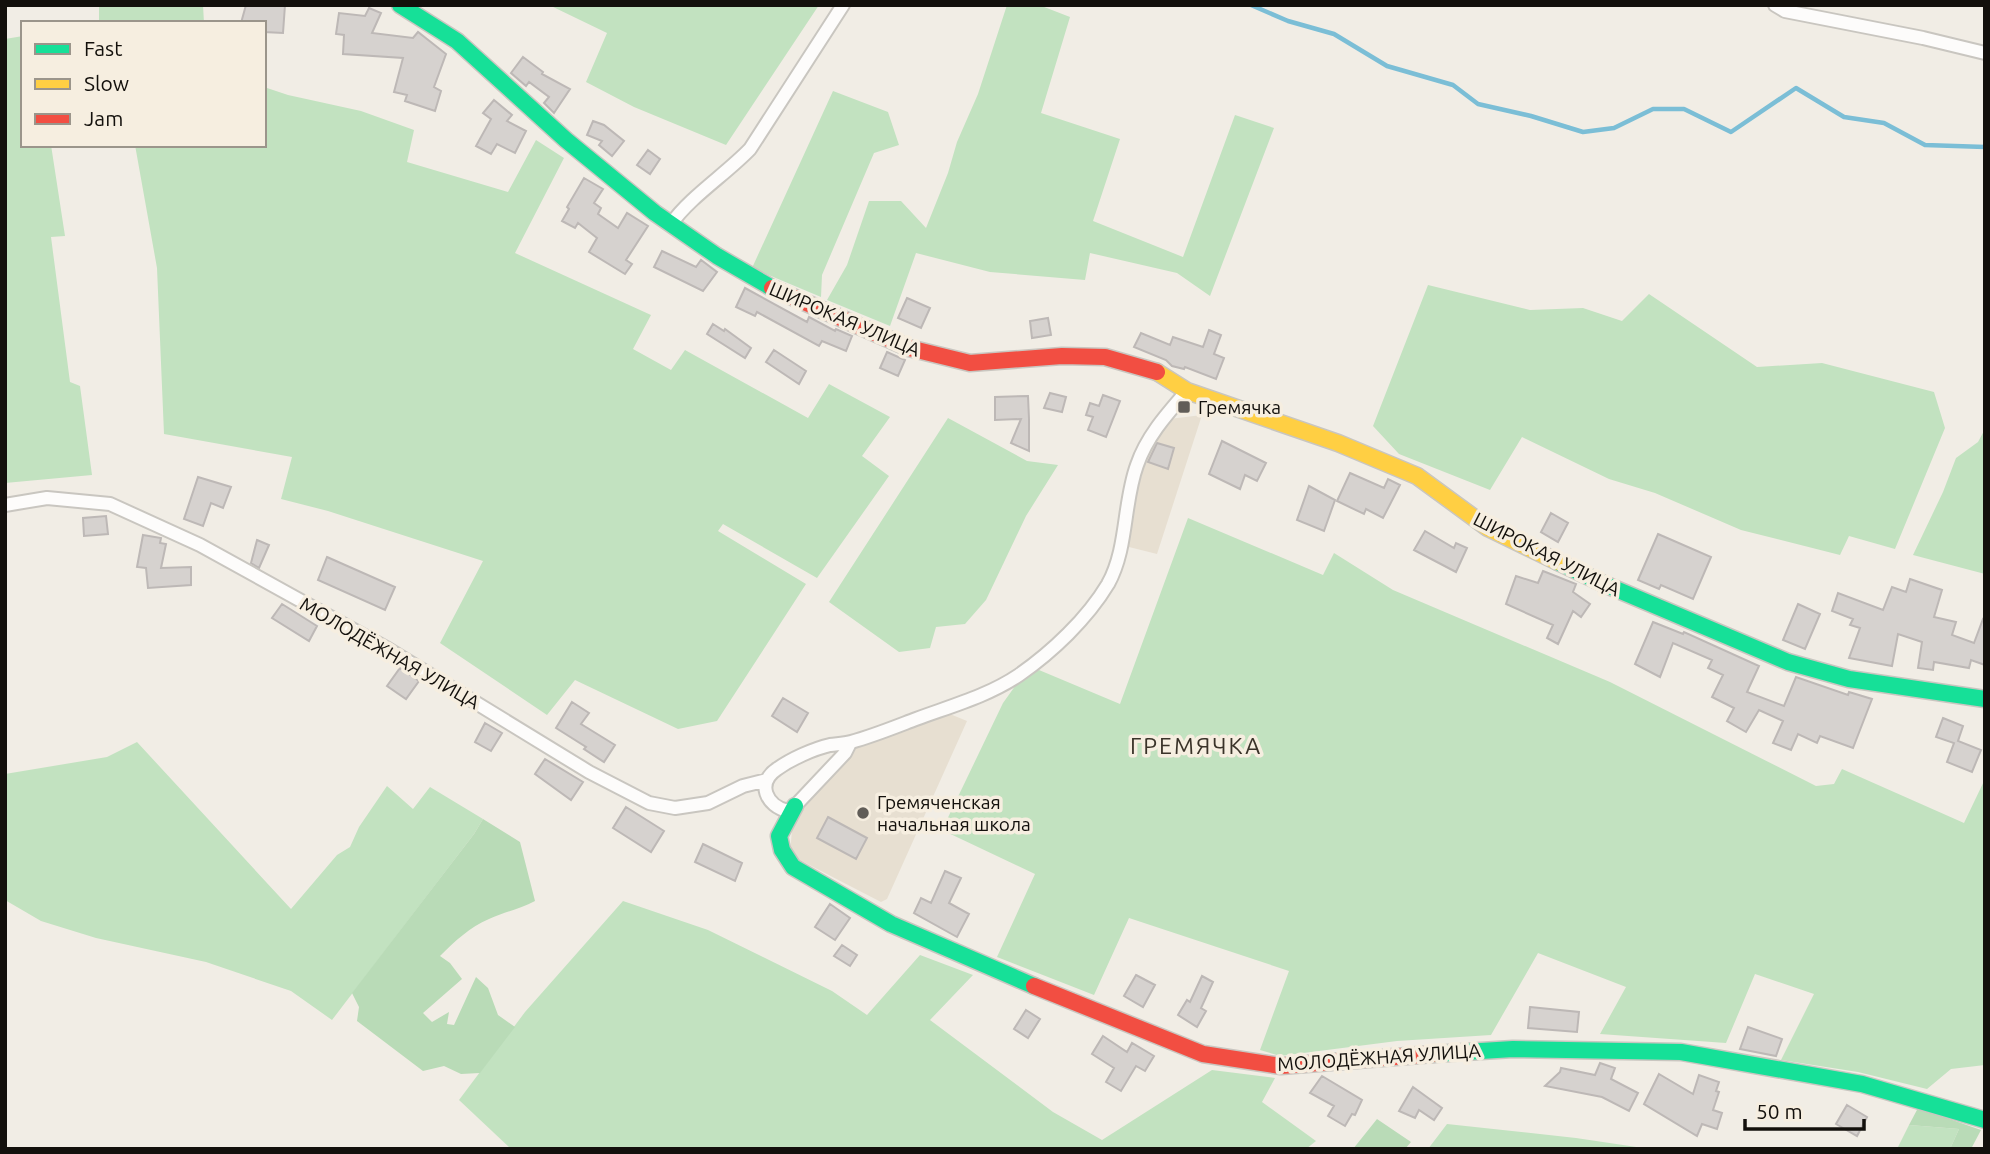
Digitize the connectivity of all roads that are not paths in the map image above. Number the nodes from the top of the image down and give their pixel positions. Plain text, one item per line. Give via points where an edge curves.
1 (400, 5) edge
2 (843, 5) edge
3 (1775, 5) edge
4 (1985, 53) edge
5 (671, 224) junction
6 (1187, 391) junction
7 (5, 505) edge
8 (1985, 699) edge
9 (850, 743) junction
10 (767, 780) junction
11 (796, 806) junction
12 (1985, 1120) edge

1 - 5 street, ШИРОКАЯ УЛИЦА via 457,41 566,140
2 - 5 street via 750,149
3 - 4 street via 1785,11
5 - 6 street, ШИРОКАЯ УЛИЦА via 760,282 909,348 970,363 1105,357 1163,374
6 - 8 street, ШИРОКАЯ УЛИЦА via 1378,458 1417,476 1488,528 1616,590 1788,662 1849,679
6 - 9 street, МОЛОДЁЖНАЯ УЛИЦА via 1146,444 1136,467 1119,554 1108,583 1071,630 1000,686
7 - 10 street, МОЛОДЁЖНАЯ УЛИЦА via 47,498 110,503 200,545 388,649 589,772 649,803 675,808 708,803
9 - 10 street, МОЛОДЁЖНАЯ УЛИЦА via 827,746 795,759
9 - 11 street
10 - 11 street via 770,802 788,811
11 - 12 street, МОЛОДЁЖНАЯ УЛИЦА via 780,830 779,844 793,867 891,924 1203,1054 1281,1066 1513,1049 1681,1052 1861,1084

